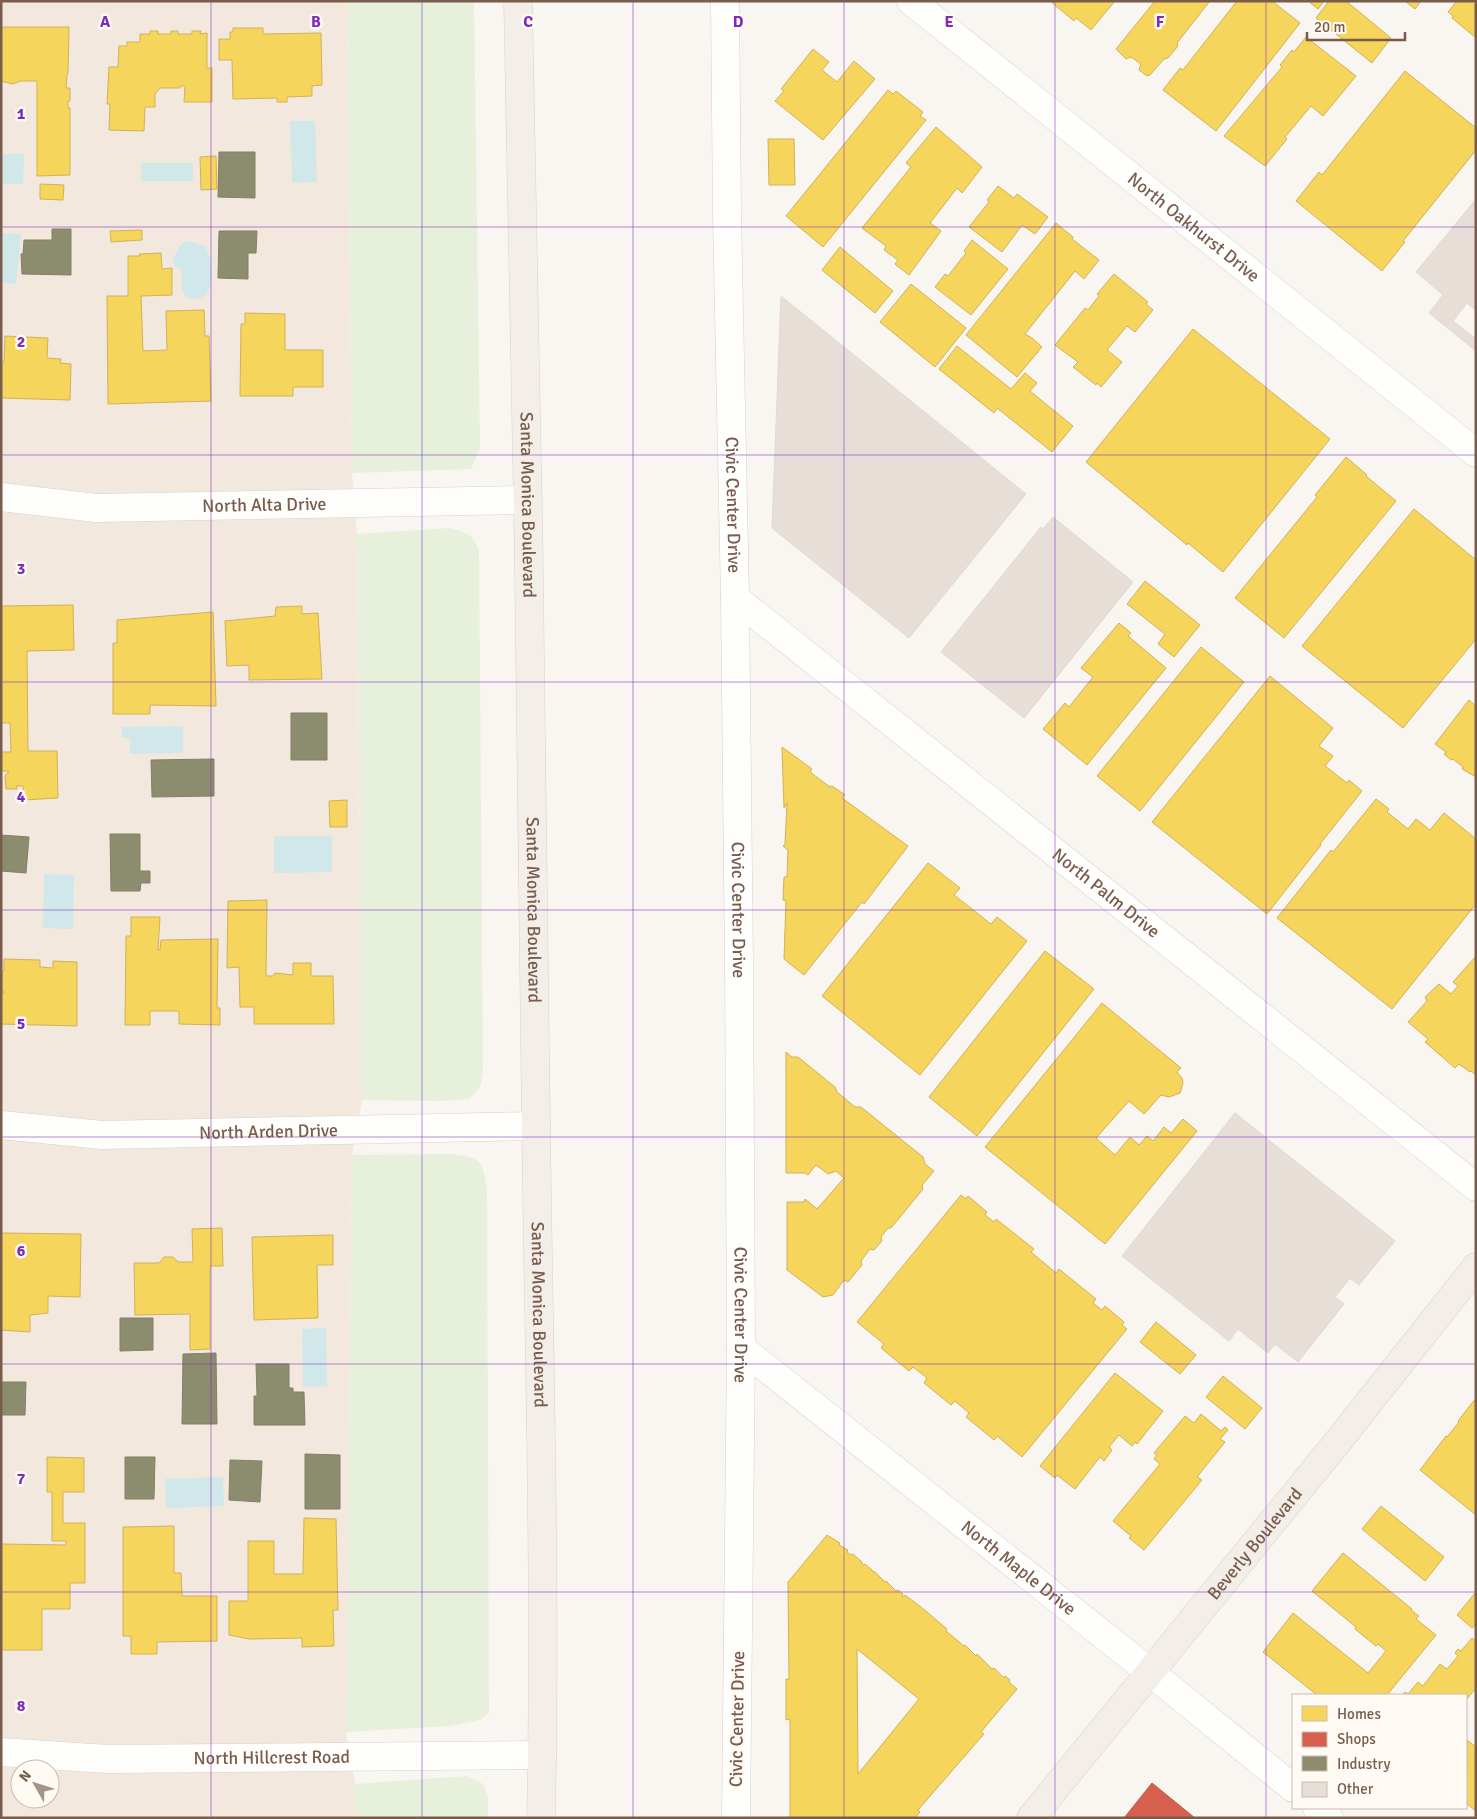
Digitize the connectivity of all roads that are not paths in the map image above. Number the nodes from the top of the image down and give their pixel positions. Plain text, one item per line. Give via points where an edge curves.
1 (518, 1) edge
2 (724, 1) edge
3 (912, 1) edge
4 (1476, 453) edge
5 (1, 497) edge
6 (527, 500) junction
7 (735, 598) junction
8 (1, 1125) edge
9 (536, 1126) junction
10 (1476, 1187) edge
11 (1476, 1267) edge
12 (741, 1348) junction
13 (1150, 1672) junction
14 (1, 1752) edge
15 (542, 1755) junction
16 (1292, 1787) edge
17 (1318, 1809) edge
18 (541, 1818) edge
19 (736, 1818) edge
20 (1031, 1818) edge
21 (1329, 1818) edge

1 - 6 main road, Santa Monica Boulevard
2 - 7 street, Civic Center Drive
3 - 4 street, North Oakhurst Drive
5 - 6 street, North Alta Drive via 96,508
6 - 9 main road, Santa Monica Boulevard
7 - 10 street, North Palm Drive
7 - 12 street, Civic Center Drive
8 - 9 street, North Arden Drive via 102,1135
9 - 15 main road, Santa Monica Boulevard
11 - 13 main road, Beverly Boulevard
12 - 13 street, North Maple Drive
12 - 19 street, Civic Center Drive
13 - 16 street, North Maple Drive
13 - 20 main road, Beverly Boulevard
14 - 15 street, North Hillcrest Road via 108,1760
15 - 18 main road, Santa Monica Boulevard
17 - 21 street

